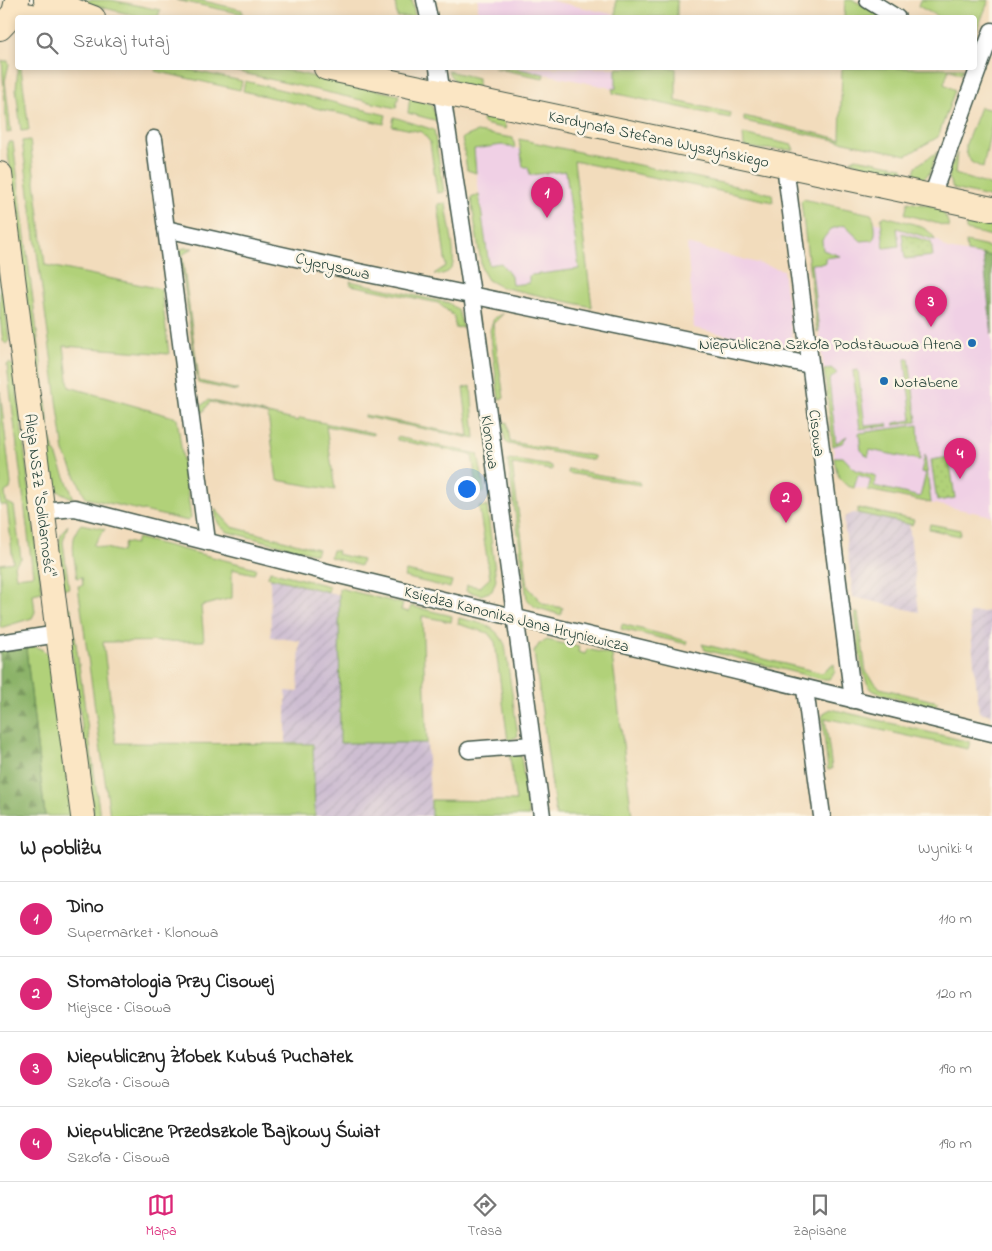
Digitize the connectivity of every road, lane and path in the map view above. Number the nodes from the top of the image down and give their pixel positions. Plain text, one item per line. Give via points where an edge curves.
1 (46, 0) edge
2 (426, 0) edge
3 (868, 0) edge
4 (85, 15) edge
5 (428, 15) edge
6 (892, 15) edge
7 (992, 31) edge
8 (979, 54) edge
9 (336, 70) edge
10 (438, 70) edge
11 (974, 70) edge
12 (442, 92) junction
13 (154, 139) dead end
14 (785, 165) junction
15 (0, 174) edge
16 (932, 196) junction
17 (992, 209) edge
18 (166, 229) junction
19 (472, 294) junction
20 (810, 365) junction
21 (42, 511) junction
22 (207, 541) junction
23 (515, 618) junction
24 (58, 634) junction
25 (0, 643) edge
26 (805, 689) junction
27 (853, 700) junction
28 (992, 733) edge
29 (532, 745) junction
30 (469, 750) dead end
31 (83, 816) edge
32 (542, 816) edge
33 (822, 816) edge

1 - 4 street
2 - 5 street
3 - 6 street
7 - 8 street
9 - 12 street, Kardynała Stefana Wyszyńskiego
10 - 12 street, Klonowa
11 - 16 street
12 - 14 street, Kardynała Stefana Wyszyńskiego
12 - 19 street, Klonowa
13 - 18 street
14 - 16 street, Kardynała Stefana Wyszyńskiego
14 - 20 street, Cisowa
15 - 21 street, Aleja NSZZ "Solidarność"
16 - 17 street, Kardynała Stefana Wyszyńskiego
18 - 19 street, Cyprysowa
18 - 22 street
19 - 20 street, Cyprysowa
19 - 23 street, Klonowa
20 - 27 street, Cisowa
21 - 22 street, Księdza Kanonika Jana Hryniewicza via 75,508
21 - 24 street, Aleja NSZZ "Solidarność"
22 - 23 street, Księdza Kanonika Jana Hryniewicza
23 - 26 street, Księdza Kanonika Jana Hryniewicza
23 - 29 street, Klonowa
24 - 25 street
24 - 31 street, Aleja NSZZ "Solidarność"
26 - 27 street, Księdza Kanonika Jana Hryniewicza
26 - 33 street
27 - 28 street, Księdza Kanonika Jana Hryniewicza
29 - 30 street
29 - 32 street, Klonowa

